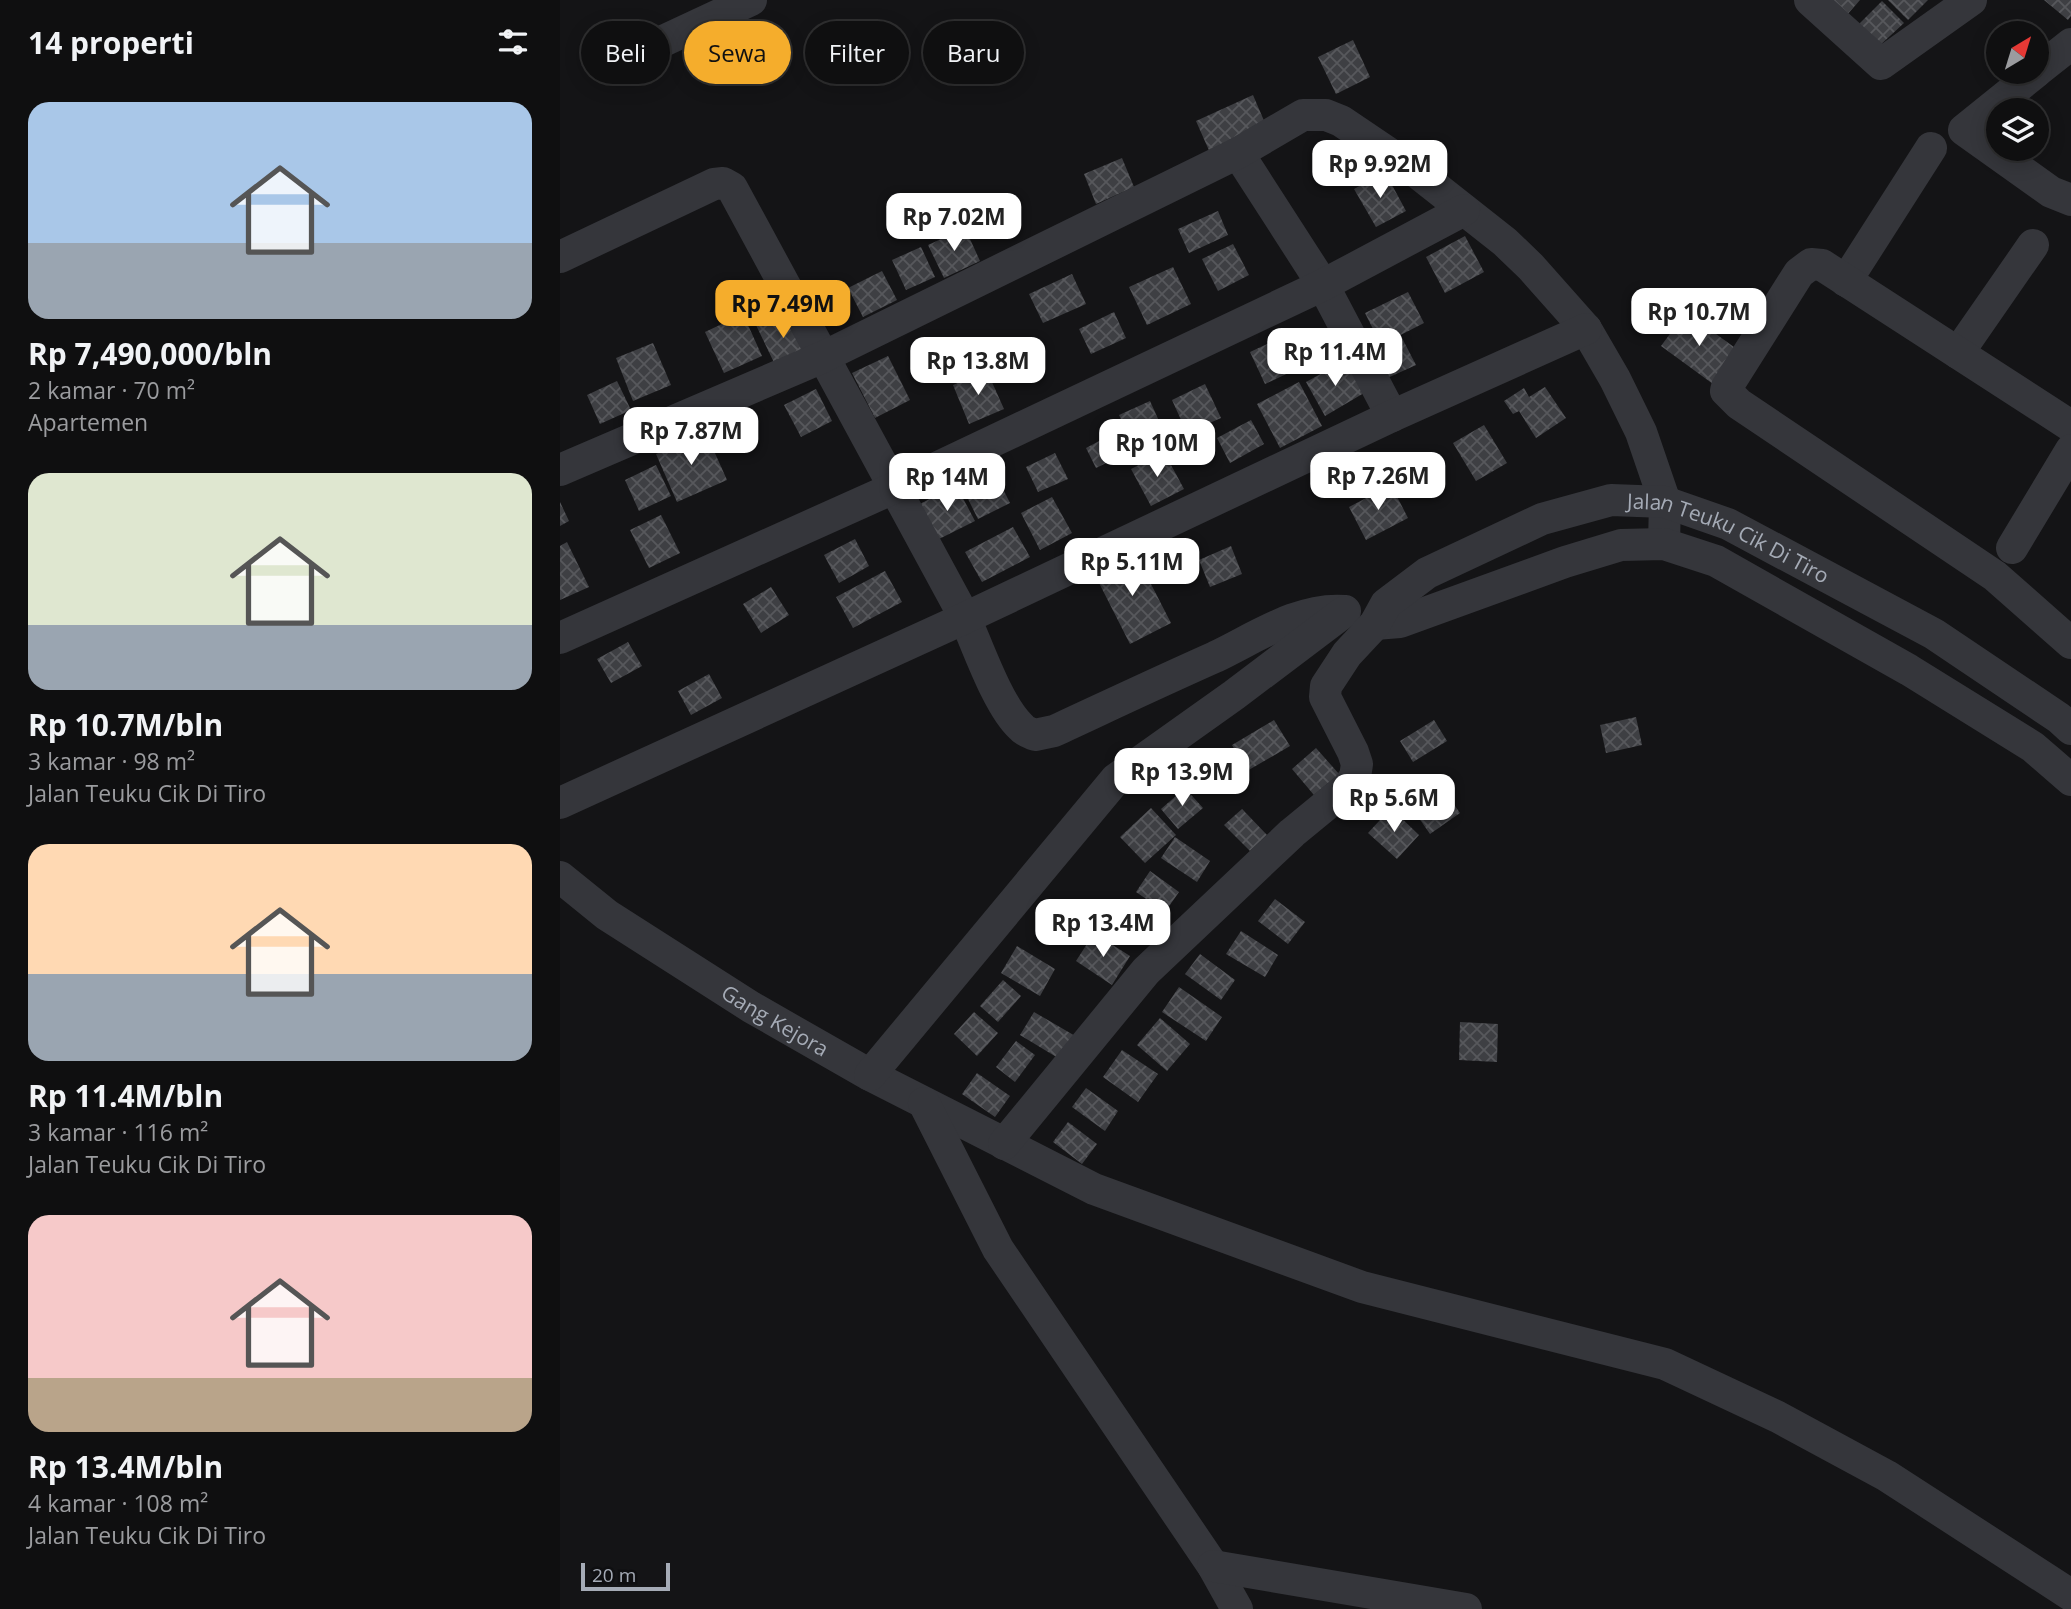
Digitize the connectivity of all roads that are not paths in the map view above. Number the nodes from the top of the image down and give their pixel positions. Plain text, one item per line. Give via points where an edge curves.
1 (751, 0) edge
2 (1810, 0) edge
3 (1962, 2) edge
4 (670, 38) edge
5 (2071, 44) edge
6 (2049, 61) edge
7 (2020, 84) edge
8 (1930, 148) dead end
9 (1238, 153) junction
10 (2071, 200) edge
11 (1464, 210) junction
12 (2034, 245) dead end
13 (560, 257) edge
14 (1846, 281) junction
15 (1323, 285) junction
16 (1586, 329) junction
17 (1958, 353) junction
18 (823, 357) junction
19 (1392, 416) junction
20 (2071, 426) edge
21 (2071, 450) edge
22 (560, 470) edge
23 (896, 487) junction
24 (1665, 502) junction
25 (1664, 544) junction
26 (2012, 548) dead end
27 (1345, 611) junction
28 (1387, 617) junction
29 (965, 618) junction
30 (560, 638) edge
31 (2071, 643) edge
32 (2071, 729) edge
33 (2071, 780) edge
34 (560, 803) edge
35 (560, 877) edge
36 (870, 1074) junction
37 (923, 1103) junction
38 (1004, 1144) junction
39 (1213, 1566) junction
40 (2071, 1595) edge
41 (1237, 1609) edge
42 (1466, 1609) edge

1 - 4 street
2 - 3 street via 1881,64
5 - 6 street
7 - 10 street via 1964,130 2051,192
8 - 14 street
9 - 11 street via 1303,115 1325,115 1394,157
9 - 15 street
9 - 18 street
11 - 15 street
11 - 16 street via 1531,267
12 - 17 street
13 - 18 street via 723,183 732,188
14 - 17 street
14 - 31 street via 1822,265 1811,264 1799,273 1727,387 1730,396 1994,576
15 - 19 street
15 - 23 street
16 - 19 street
16 - 24 street via 1641,432
17 - 20 street
18 - 22 street
18 - 23 street
19 - 29 street
21 - 26 street
23 - 29 street
23 - 30 street
24 - 25 street
24 - 28 street, Jalan Teuku Cik Di Tiro via 1611,500 1542,519 1427,573
24 - 32 street, Jalan Teuku Cik Di Tiro via 1728,524 1934,634
25 - 28 street, Jalan Teuku Cik Di Tiro via 1621,545
25 - 33 street, Jalan Teuku Cik Di Tiro via 1716,561 1909,670 2034,747
27 - 28 street via 1379,601
27 - 29 street via 1309,614 1281,624 1035,736 1021,728 1007,710
27 - 36 street via 1116,779
28 - 38 street, Jalan Teuku Cik Di Tiro via 1347,654 1326,685 1325,697 1357,764 1348,787 1292,833 1146,971
29 - 34 street
35 - 36 street, Gang Kejora via 607,915 751,1007
36 - 37 street, Gang Kejora
37 - 38 street, Gang Kejora
37 - 39 street via 998,1249
38 - 40 street, Gang Kejora via 1094,1189 1362,1287 1665,1364 1778,1417 1887,1476
39 - 41 street
39 - 42 street

